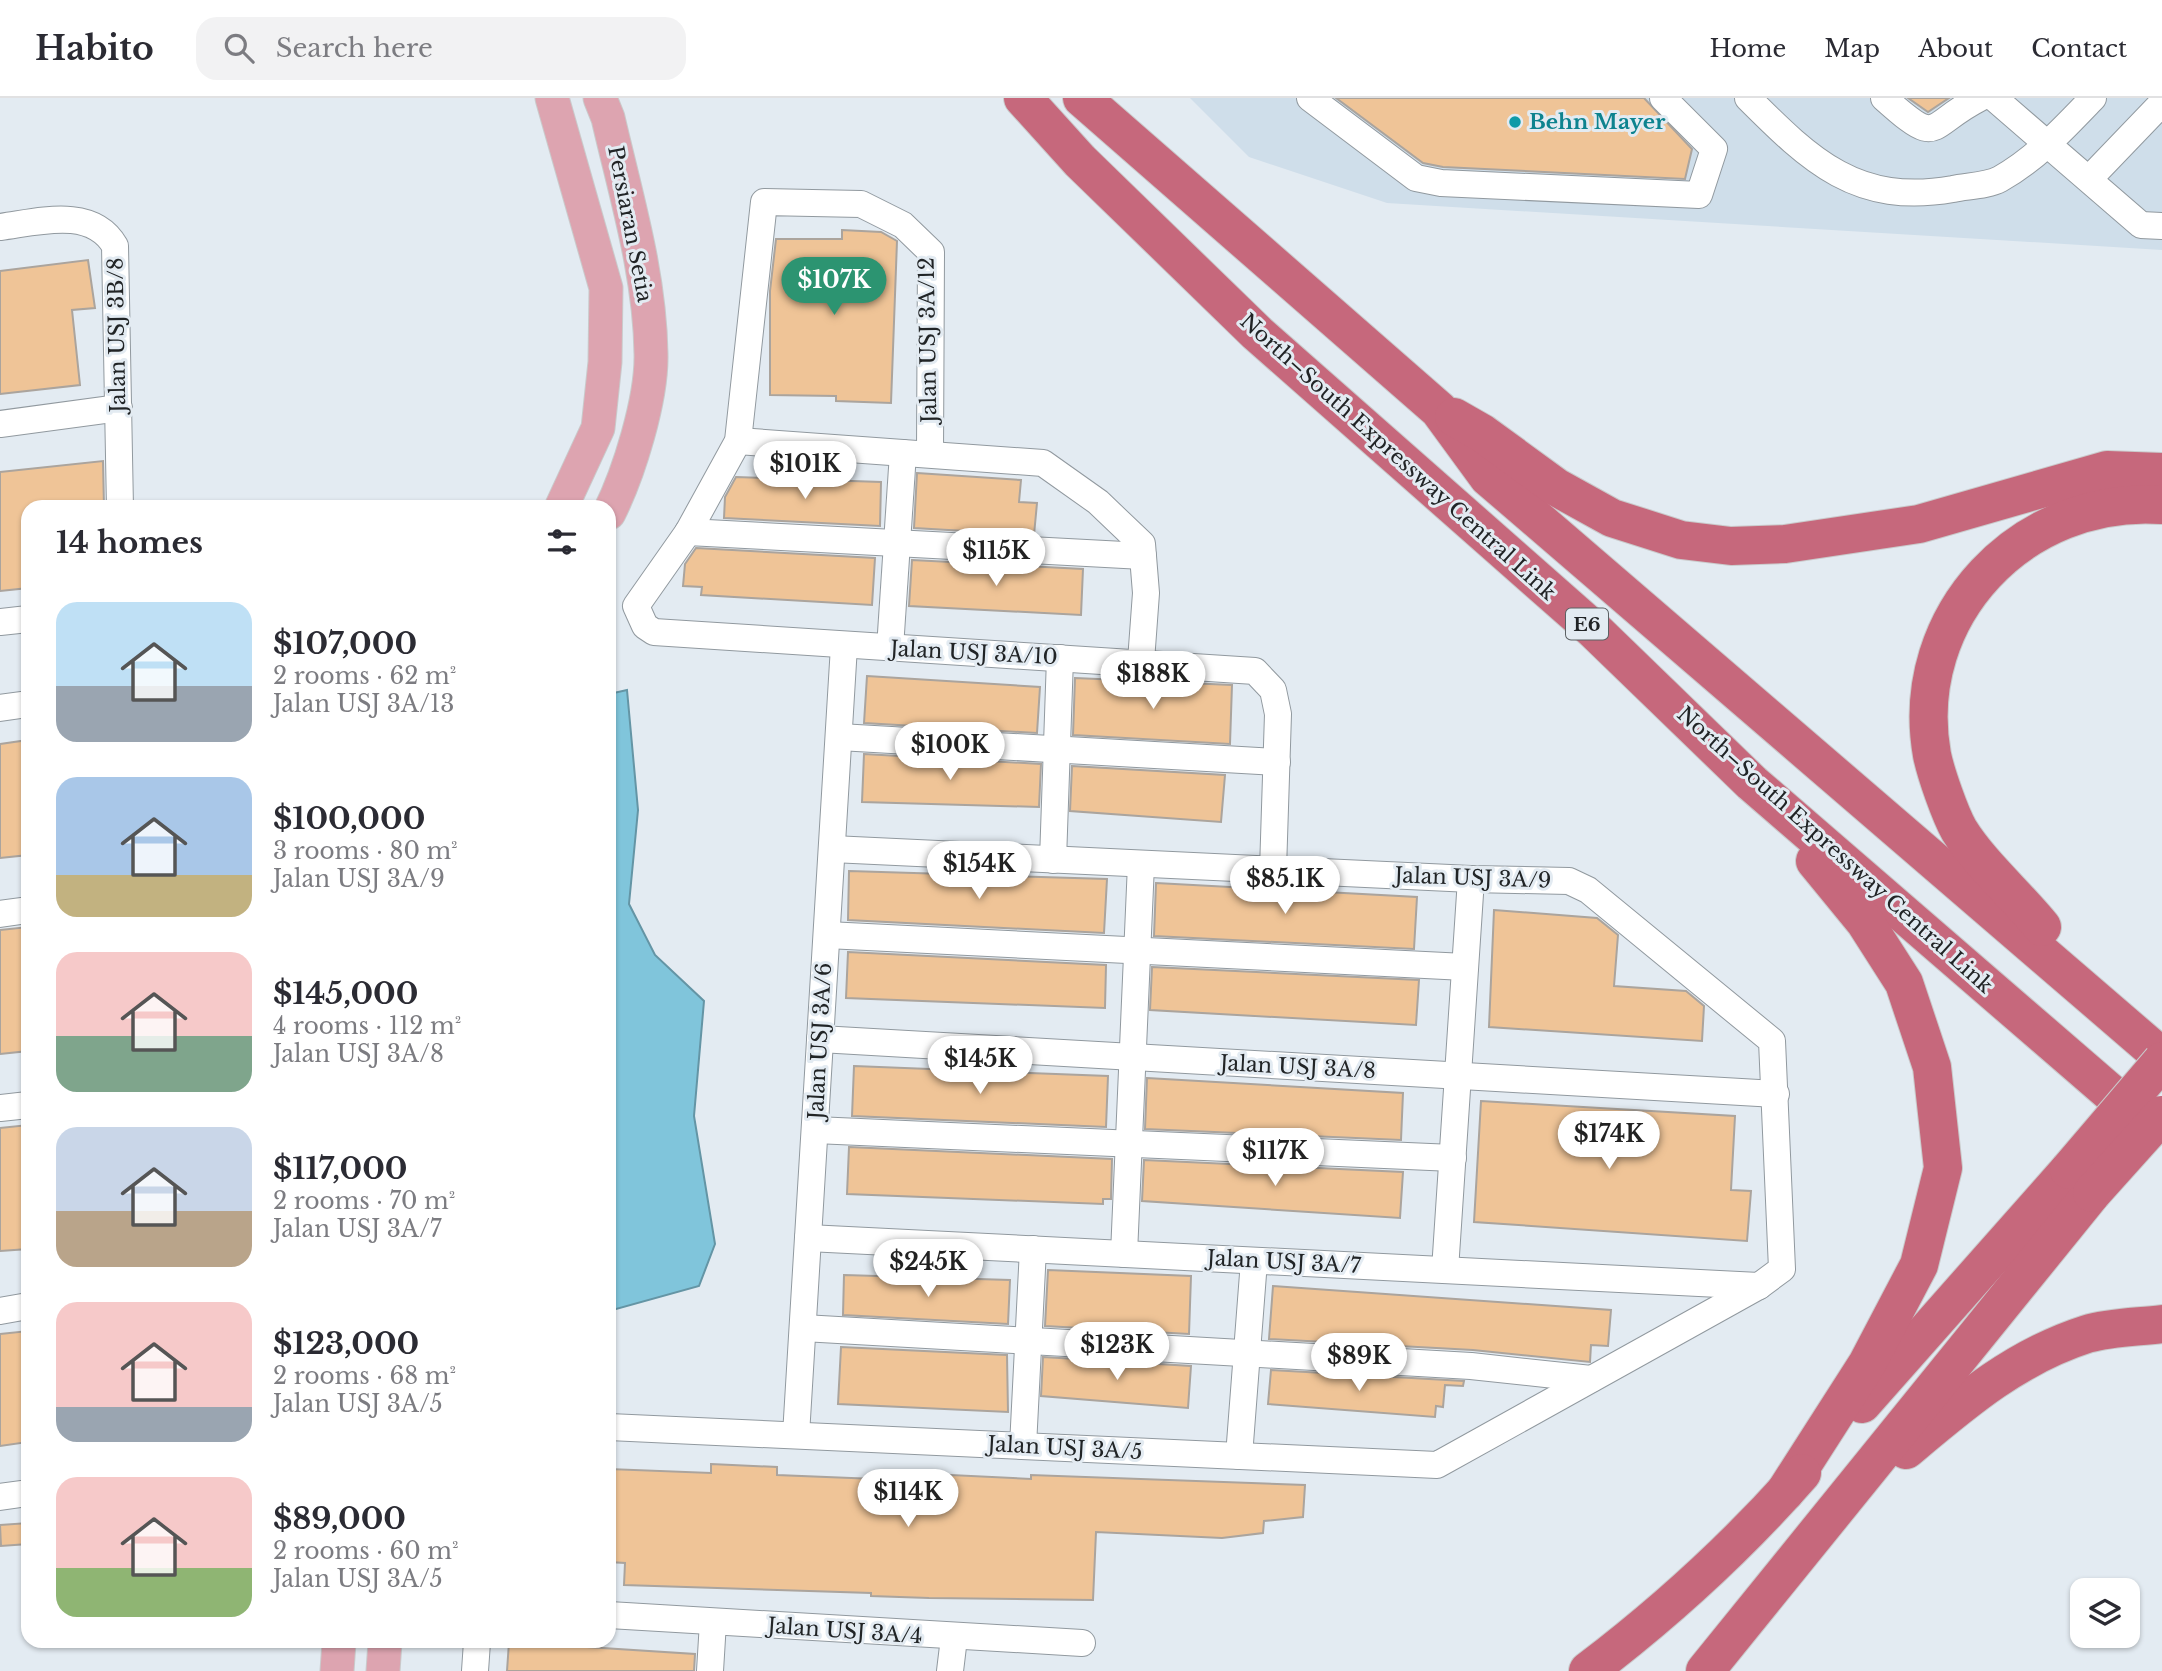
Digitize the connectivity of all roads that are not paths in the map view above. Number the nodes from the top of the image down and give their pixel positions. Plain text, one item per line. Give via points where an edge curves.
1 (552, 98) edge
2 (1023, 98) edge
3 (1082, 98) edge
4 (1310, 98) edge
5 (1663, 98) edge
6 (1884, 98) edge
7 (1980, 98) edge
8 (1994, 98) edge
9 (2093, 98) edge
10 (2162, 103) edge
11 (1764, 104) edge
12 (604, 105) edge
13 (2048, 144) junction
14 (2090, 178) junction
15 (2162, 226) edge
16 (0, 227) edge
17 (119, 408) junction
18 (1440, 410) junction
19 (0, 424) edge
20 (738, 440) junction
21 (903, 453) junction
22 (930, 453) junction
23 (2162, 472) edge
24 (120, 500) edge
25 (565, 500) edge
26 (615, 500) edge
27 (2162, 505) edge
28 (688, 532) junction
29 (897, 545) junction
30 (1143, 556) junction
31 (21, 620) edge
32 (0, 622) edge
33 (844, 646) junction
34 (890, 648) junction
35 (1060, 658) junction
36 (1141, 661) junction
37 (21, 705) edge
38 (0, 708) edge
39 (839, 737) junction
40 (1057, 749) junction
41 (1276, 762) junction
42 (1752, 783) junction
43 (832, 849) junction
44 (1053, 860) junction
45 (1141, 864) junction
46 (1273, 870) junction
47 (1471, 879) junction
48 (21, 911) edge
49 (0, 914) edge
50 (827, 935) junction
51 (1137, 950) junction
52 (1465, 967) junction
53 (2113, 1014) junction
54 (820, 1039) junction
55 (1133, 1057) junction
56 (2162, 1059) edge
57 (1458, 1076) junction
58 (1776, 1094) junction
59 (21, 1106) edge
60 (0, 1108) edge
61 (2162, 1115) edge
62 (815, 1130) junction
63 (2162, 1137) edge
64 (1129, 1143) junction
65 (1452, 1158) junction
66 (2081, 1182) junction
67 (808, 1238) junction
68 (1033, 1249) junction
69 (1124, 1254) junction
70 (1254, 1261) junction
71 (1445, 1270) junction
72 (1759, 1286) junction
73 (21, 1307) edge
74 (0, 1311) edge
75 (2162, 1324) edge
76 (803, 1328) junction
77 (1028, 1341) junction
78 (1247, 1354) junction
79 (1591, 1380) junction
80 (616, 1427) edge
81 (796, 1436) junction
82 (1023, 1446) junction
83 (1239, 1456) junction
84 (1785, 1492) junction
85 (21, 1494) edge
86 (0, 1497) edge
87 (1823, 1525) junction
88 (616, 1615) edge
89 (713, 1622) junction
90 (954, 1638) junction
91 (1082, 1643) dead end
92 (339, 1648) edge
93 (385, 1648) edge
94 (477, 1648) edge
95 (337, 1671) edge
96 (383, 1671) edge
97 (475, 1671) edge
98 (710, 1671) edge
99 (950, 1671) edge
100 (1588, 1671) edge
101 (1705, 1671) edge

1 - 25 main road, Persiaran Setia via 606,288 606,362 598,428
2 - 42 highway, North–South Expressway Central Link / E6 via 1080,161 1257,334 1594,630
3 - 18 highway, E6
4 - 5 street via 1416,178 1699,195 1714,149
6 - 7 street via 1917,127 1932,129
8 - 13 street
9 - 13 street
10 - 14 street
11 - 13 street via 1821,166 1869,188 1934,192 1998,180
12 - 26 main road, Persiaran Setia via 646,282 651,357 626,478
13 - 14 street
14 - 15 street via 2141,225
16 - 17 street, Jalan USJ 3B/8 via 72,219 108,234 115,246
17 - 19 street
17 - 24 street, Jalan USJ 3B/8
18 - 23 highway via 1612,519 1681,540 1731,546 1785,544 1919,524 2107,470
18 - 53 highway, E6 via 1488,477
20 - 21 street
20 - 22 street, Jalan USJ 3A/12 via 764,202 861,204 903,225 931,252
20 - 28 street
21 - 22 street
21 - 29 street
22 - 30 street via 1043,463 1098,502 1142,544
27 - 53 highway via 2136,503 2081,512 2036,531 1998,559 1972,590 1948,628 1933,673 1933,756 1959,830
28 - 29 street
28 - 33 street, Jalan USJ 3A/10 via 636,606 645,626 654,632
29 - 30 street
29 - 34 street
30 - 36 street via 1146,593
31 - 32 street
33 - 34 street, Jalan USJ 3A/10
33 - 39 street, Jalan USJ 3A/6
34 - 35 street, Jalan USJ 3A/10
35 - 36 street, Jalan USJ 3A/10
35 - 40 street
36 - 41 street, Jalan USJ 3A/10 via 1255,671 1273,690 1278,714
37 - 38 street
39 - 40 street
39 - 43 street, Jalan USJ 3A/6
40 - 41 street
40 - 44 street
41 - 46 street, Jalan USJ 3A/10
42 - 63 highway, North–South Expressway Central Link / E6
42 - 84 highway via 1865,922 1904,983 1932,1067 1943,1168 1919,1265 1867,1364
43 - 44 street, Jalan USJ 3A/9
43 - 50 street, Jalan USJ 3A/6
44 - 45 street, Jalan USJ 3A/9
45 - 46 street, Jalan USJ 3A/9
45 - 51 street
46 - 47 street, Jalan USJ 3A/9
47 - 52 street
47 - 58 street, Jalan USJ 3A/9 via 1569,881 1608,904 1772,1041
48 - 49 street
50 - 51 street
50 - 54 street, Jalan USJ 3A/6
51 - 52 street
51 - 55 street
52 - 57 street
53 - 56 highway, E6
54 - 55 street, Jalan USJ 3A/8
54 - 62 street, Jalan USJ 3A/6
55 - 57 street, Jalan USJ 3A/8
55 - 64 street
56 - 66 highway, bridge
57 - 58 street, Jalan USJ 3A/8
57 - 65 street
58 - 72 street via 1782,1269
59 - 60 street
61 - 66 highway, bridge
62 - 64 street
62 - 67 street, Jalan USJ 3A/6
64 - 65 street
64 - 69 street
65 - 71 street
66 - 84 highway
66 - 87 highway
67 - 68 street, Jalan USJ 3A/7
67 - 76 street, Jalan USJ 3A/6
68 - 69 street, Jalan USJ 3A/7
68 - 77 street
69 - 70 street, Jalan USJ 3A/7
70 - 71 street, Jalan USJ 3A/7
70 - 78 street
71 - 72 street, Jalan USJ 3A/7
72 - 79 street
73 - 74 street
75 - 87 highway via 2089,1334 2018,1362 1946,1417
76 - 77 street
76 - 81 street, Jalan USJ 3A/6
77 - 78 street
77 - 82 street
78 - 79 street via 1471,1366
78 - 83 street
79 - 83 street, Jalan USJ 3A/5 via 1437,1465
80 - 81 street, Jalan USJ 3A/5
81 - 82 street, Jalan USJ 3A/5
82 - 83 street, Jalan USJ 3A/5
84 - 100 highway via 1657,1619
85 - 86 street
87 - 101 highway
88 - 89 street, Jalan USJ 3A/4
89 - 90 street, Jalan USJ 3A/4
89 - 98 street
90 - 91 street, Jalan USJ 3A/4
90 - 99 street
92 - 95 main road
93 - 96 main road
94 - 97 street

